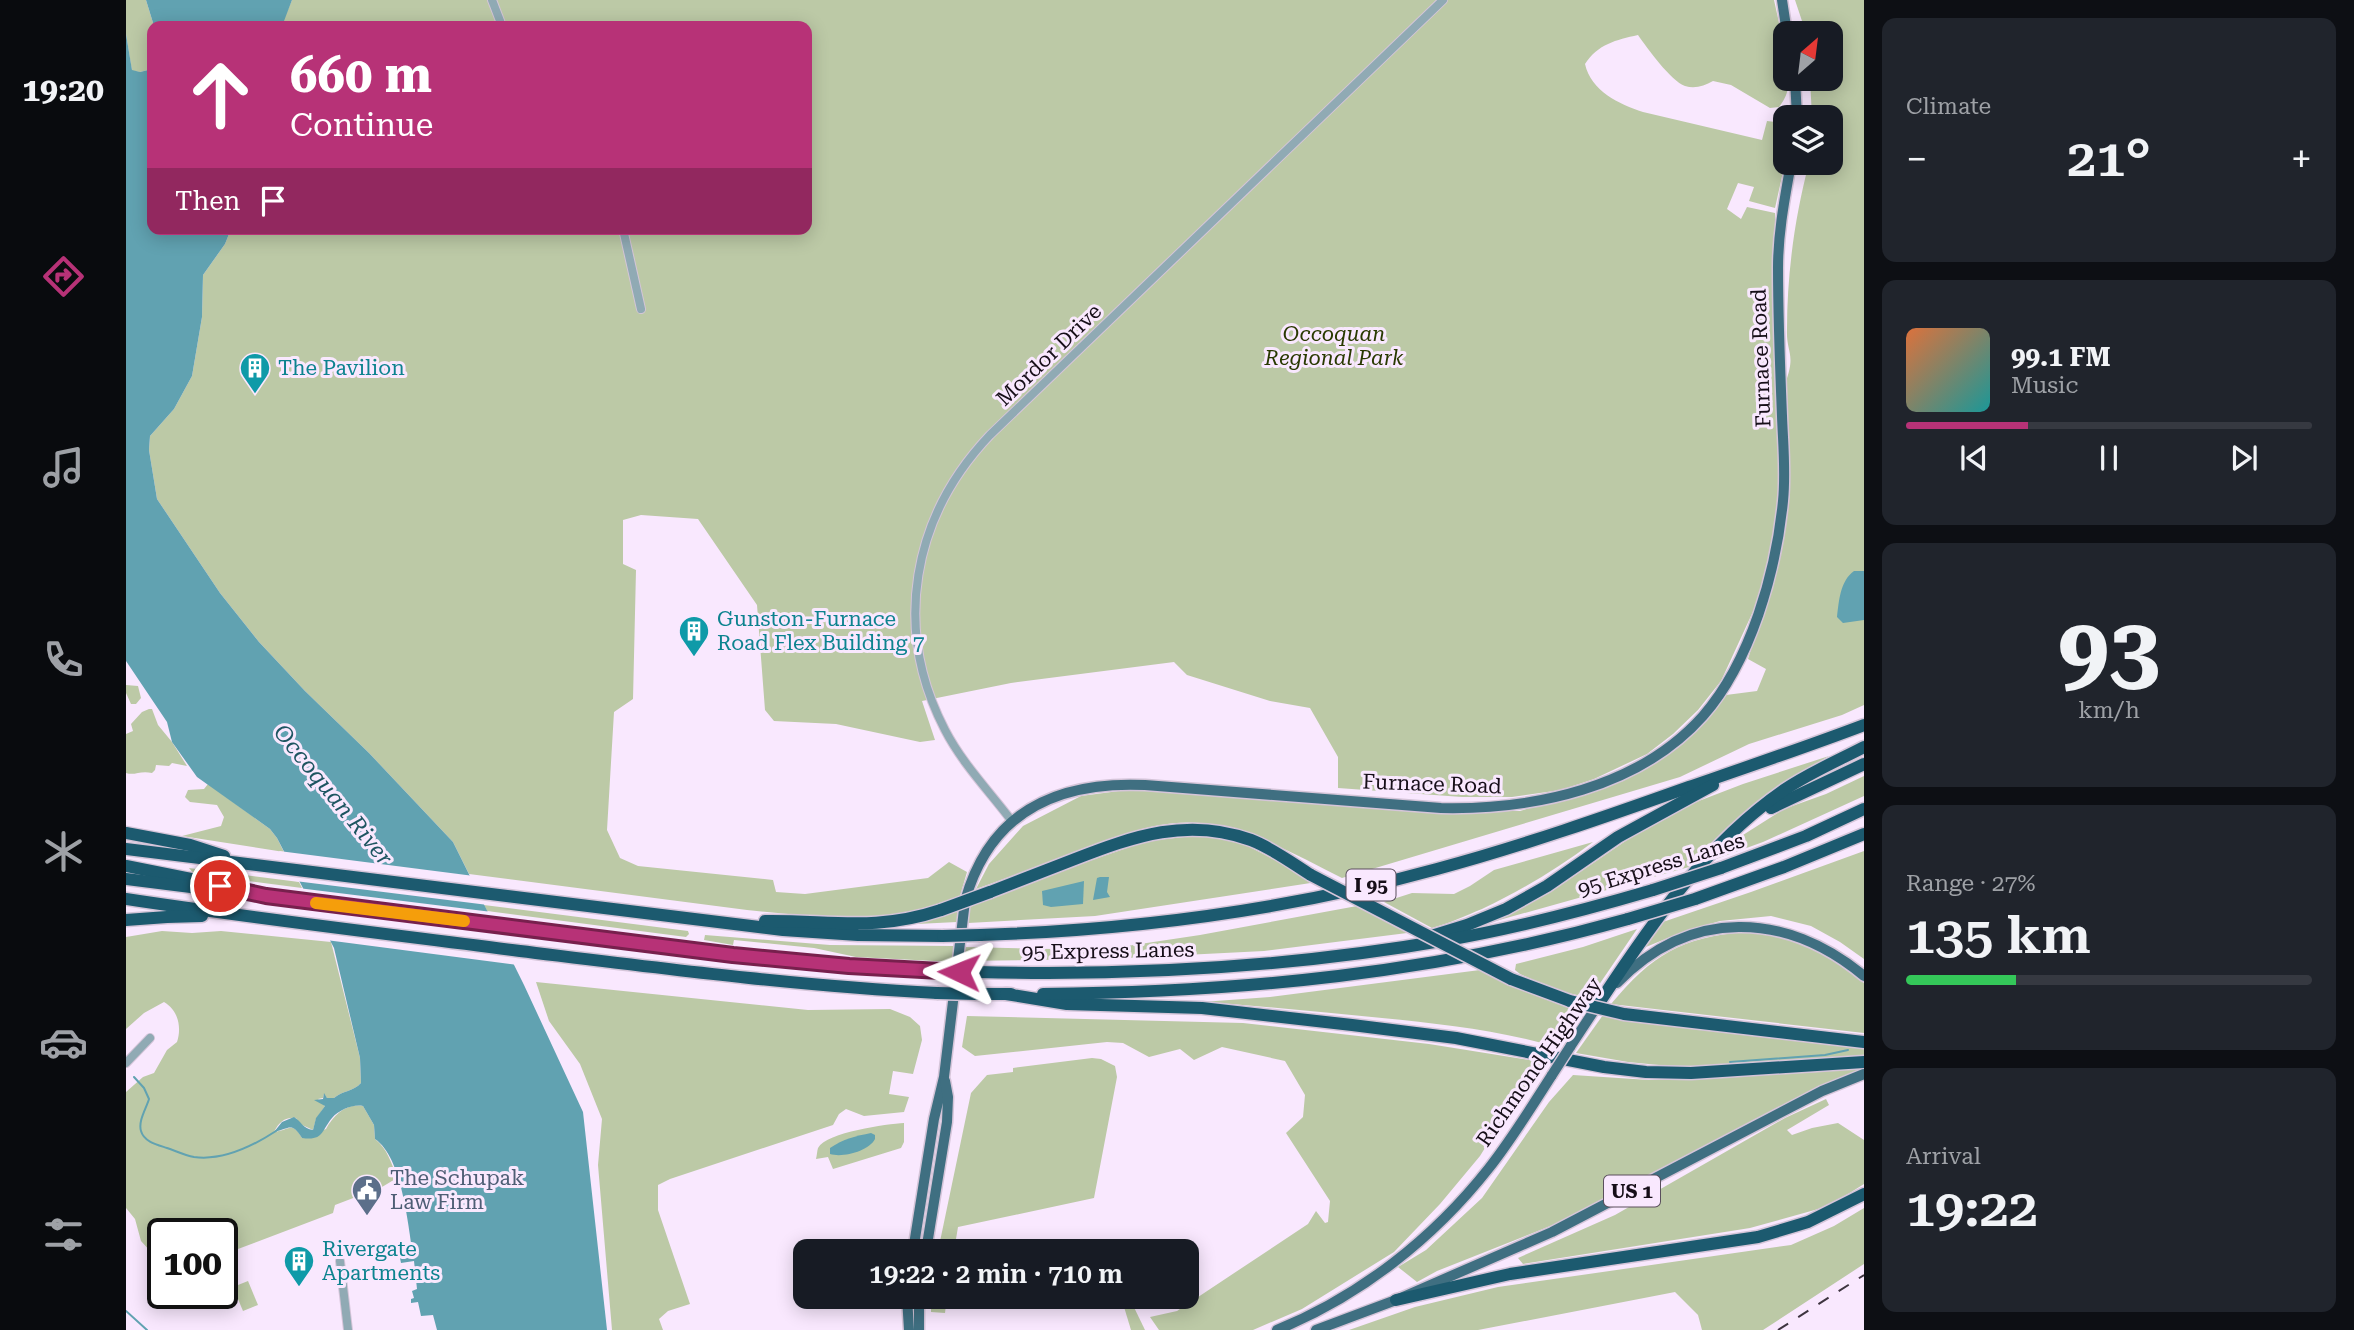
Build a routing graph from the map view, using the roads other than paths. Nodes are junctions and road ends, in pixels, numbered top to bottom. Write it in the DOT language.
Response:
graph roads {
  1 [pos="492,0"];
  2 [pos="1443,0"];
  3 [pos="1782,0"];
  4 [pos="500,21"];
  5 [pos="1785,21"];
  6 [pos="1789,175"];
  7 [pos="624,235"];
  8 [pos="641,309"];
  9 [pos="1864,725"];
  10 [pos="1864,747"];
  11 [pos="1864,764"];
  12 [pos="1748,767"];
  13 [pos="1864,809"];
  14 [pos="1011,820"];
  15 [pos="126,833"];
  16 [pos="1864,834"];
  17 [pos="126,849"];
  18 [pos="1715,849"];
  19 [pos="244,863"];
  20 [pos="126,866"];
  21 [pos="126,879"];
  22 [pos="266,896"];
  23 [pos="126,899"];
  24 [pos="243,916"];
  25 [pos="126,920"];
  26 [pos="714,922"];
  27 [pos="1377,952"];
  28 [pos="1864,976"];
  29 [pos="1006,995"];
  30 [pos="1601,1000"];
  31 [pos="150,1038"];
  32 [pos="1864,1042"];
  33 [pos="1864,1062"];
  34 [pos="126,1063"];
  35 [pos="1864,1074"];
  36 [pos="944,1077"];
  37 [pos="1864,1194"];
  38 [pos="916,1239"];
  39 [pos="928,1239"];
  40 [pos="340,1261"];
  41 [pos="1396,1300"];
  42 [pos="908,1309"];
  43 [pos="919,1309"];
  44 [pos="348,1330"];
  45 [pos="909,1330"];
  46 [pos="919,1330"];
  47 [pos="1277,1330"];
  48 [pos="1316,1330"];
  1 -- 4 [label="street"];
  2 -- 14 [label="street, Mordor Drive"];
  3 -- 5 [label="main road"];
  6 -- 14 [label="main road, Furnace Road"];
  7 -- 8 [label="street"];
  9 -- 12 [label="highway, I 95"];
  10 -- 18 [label="highway"];
  11 -- 18 [label="highway"];
  12 -- 26 [label="highway, I 95, bridge"];
  12 -- 27 [label="highway"];
  13 -- 27 [label="highway, 95 Express Lanes, bridge"];
  14 -- 36 [label="main road, Furnace Road"];
  15 -- 19 [label="highway"];
  16 -- 29 [label="highway, bridge"];
  17 -- 19 [label="highway, I 95"];
  18 -- 30 [label="highway"];
  19 -- 26 [label="highway, I 95"];
  20 -- 22 [label="highway"];
  21 -- 22 [label="highway, 95 Express Lanes"];
  22 -- 27 [label="highway, 95 Express Lanes, bridge"];
  23 -- 24 [label="highway"];
  24 -- 25 [label="highway"];
  24 -- 29 [label="highway, bridge"];
  26 -- 32 [label="highway, bridge"];
  28 -- 30 [label="main road, Richmond Highway"];
  29 -- 33 [label="highway"];
  30 -- 47 [label="main road, Richmond Highway, bridge"];
  31 -- 34 [label="street"];
  35 -- 41 [label="main road, US 1"];
  36 -- 38 [label="main road, Furnace Road"];
  36 -- 39 [label="main road, Furnace Road"];
  37 -- 41 [label="highway"];
  40 -- 44 [label="street"];
  41 -- 48 [label="main road, US 1"];
  42 -- 45 [label="main road"];
  43 -- 46 [label="main road"];
}
